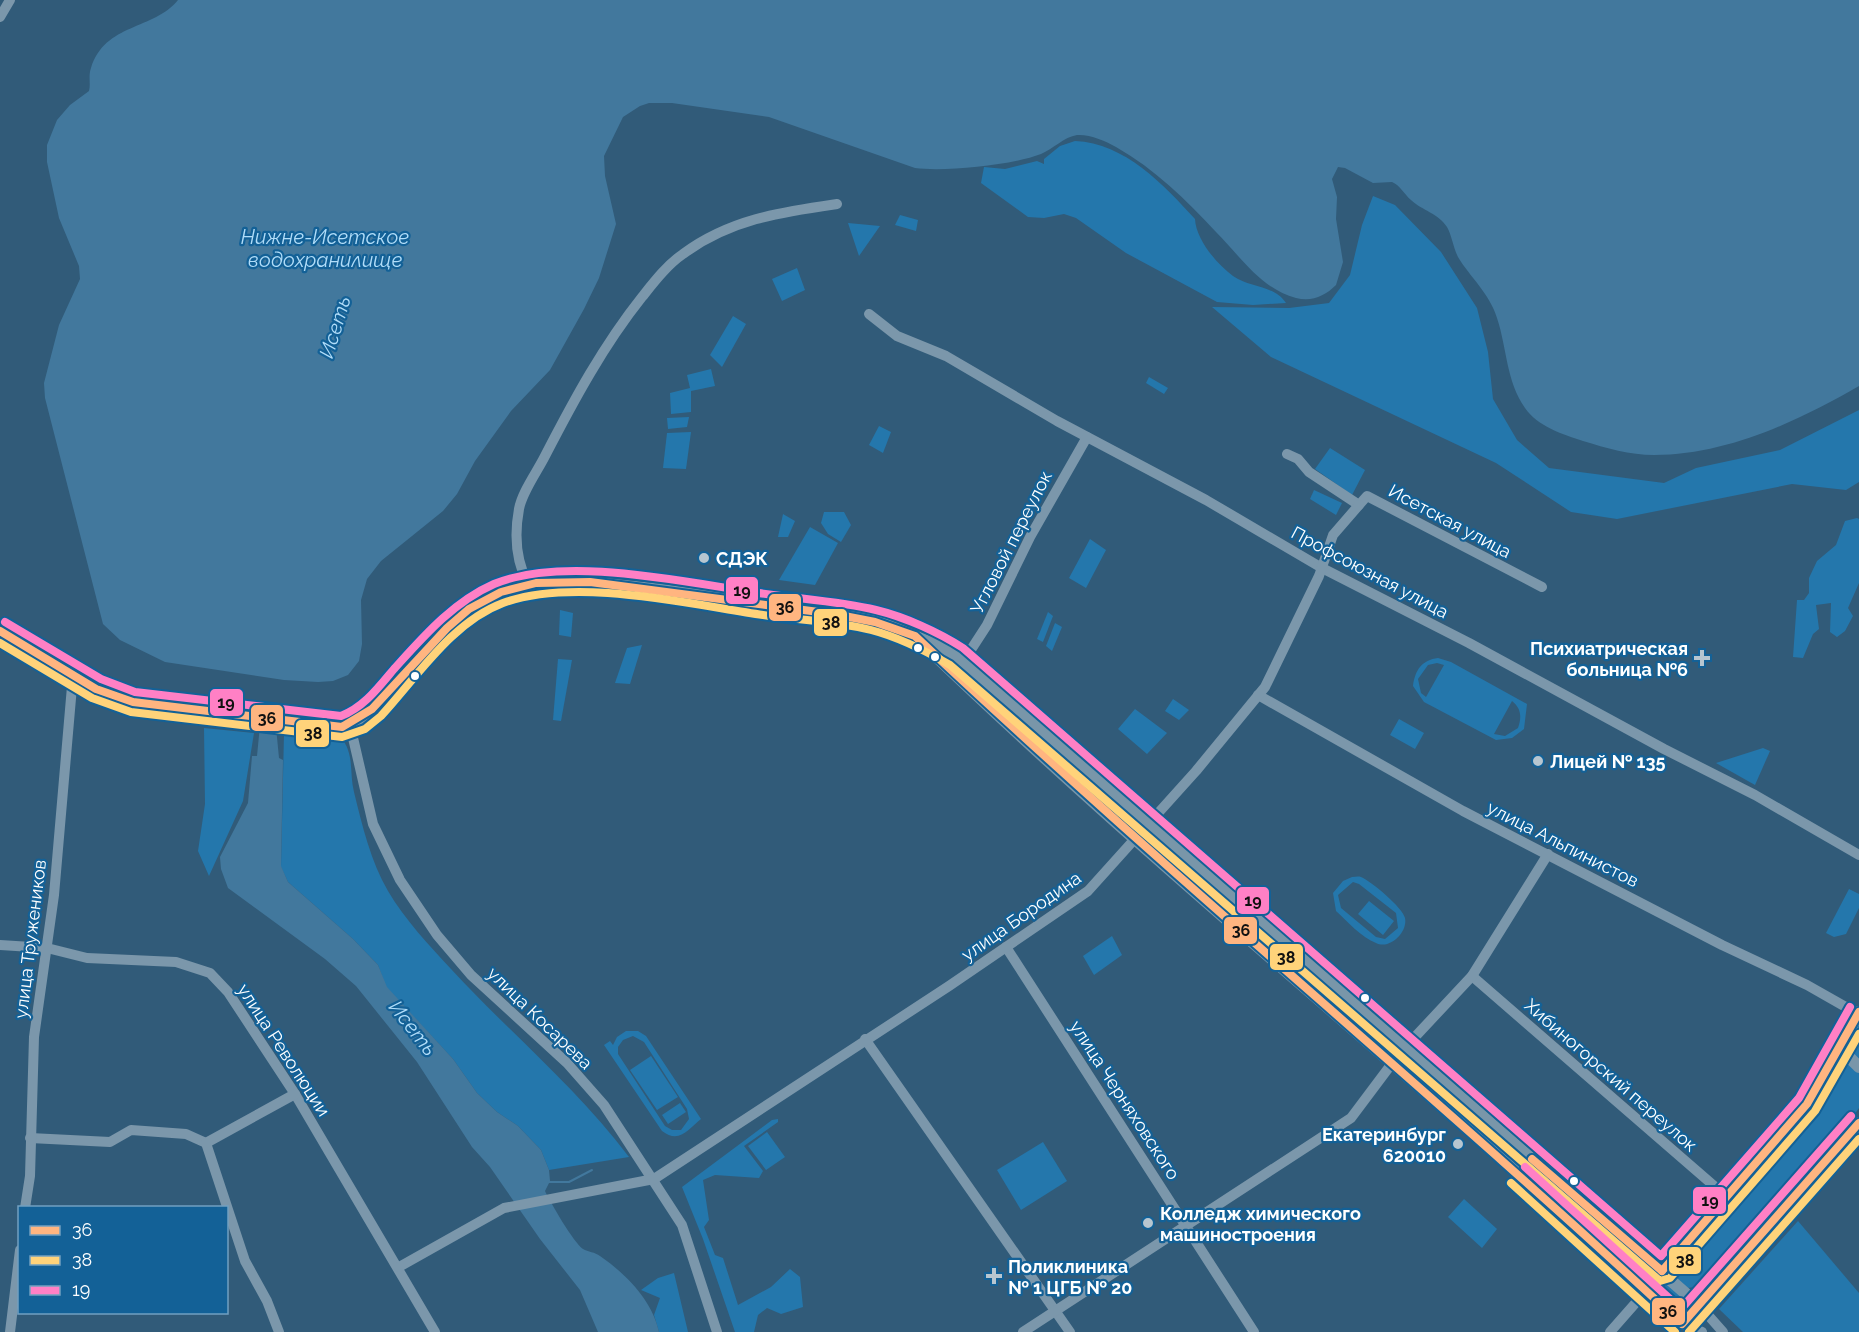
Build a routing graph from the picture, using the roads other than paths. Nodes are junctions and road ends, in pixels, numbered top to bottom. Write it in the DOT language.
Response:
graph roads {
  1 [pos="9,0"];
  2 [pos="0,17"];
  3 [pos="837,204"];
  4 [pos="869,314"];
  5 [pos="1087,437"];
  6 [pos="1287,454"];
  7 [pos="1359,504"];
  8 [pos="1322,568"];
  9 [pos="528,584"];
  10 [pos="1542,587"];
  11 [pos="0,631"];
  12 [pos="915,636"];
  13 [pos="963,662"];
  14 [pos="73,675"];
  15 [pos="1258,695"];
  16 [pos="350,725"];
  17 [pos="1148,822"];
  18 [pos="1135,838"];
  19 [pos="1548,854"];
  20 [pos="1859,855"];
  21 [pos="0,945"];
  22 [pos="1006,947"];
  23 [pos="47,948"];
  24 [pos="1472,976"];
  25 [pos="1858,1013"];
  26 [pos="866,1039"];
  27 [pos="1844,1043"];
  28 [pos="1405,1047"];
  29 [pos="1393,1062"];
  30 [pos="1859,1067"];
  31 [pos="295,1094"];
  32 [pos="1859,1123"];
  33 [pos="30,1138"];
  34 [pos="206,1143"];
  35 [pos="654,1179"];
  36 [pos="1728,1198"];
  37 [pos="26,1206"];
  38 [pos="227,1206"];
  39 [pos="228,1210"];
  40 [pos="1186,1226"];
  41 [pos="18,1266"];
  42 [pos="399,1267"];
  43 [pos="1662,1271"];
  44 [pos="1647,1290"];
  45 [pos="1700,1306"];
  46 [pos="1055,1310"];
  47 [pos="1683,1324"];
  48 [pos="714,1330"];
  49 [pos="10,1332"];
  50 [pos="279,1332"];
  51 [pos="435,1332"];
  52 [pos="1023,1332"];
  53 [pos="1070,1332"];
  54 [pos="1254,1332"];
  55 [pos="1610,1332"];
  56 [pos="1702,1332"];
  57 [pos="1723,1332"];
  1 -- 2 [label="street"];
  3 -- 9 [label="street"];
  4 -- 5 [label="street, Профсоюзная улица"];
  5 -- 8 [label="street, Профсоюзная улица"];
  5 -- 13 [label="street, Угловой переулок"];
  6 -- 7 [label="street, Исетская улица"];
  7 -- 8 [label="street, улица Бородина"];
  7 -- 10 [label="street, Исетская улица"];
  8 -- 15 [label="street, улица Бородина"];
  8 -- 20 [label="street, Профсоюзная улица"];
  9 -- 12 [label="main road"];
  9 -- 16 [label="main road"];
  11 -- 14 [label="main road"];
  12 -- 13 [label="main road"];
  12 -- 18 [label="main road"];
  13 -- 17 [label="main road"];
  14 -- 16 [label="main road"];
  14 -- 23 [label="street, улица Тружеников"];
  15 -- 17 [label="street, улица Бородина"];
  15 -- 19 [label="street, улица Альпинистов"];
  16 -- 35 [label="street, улица Косарева"];
  17 -- 18 [label="street, улица Бородина"];
  17 -- 28 [label="main road"];
  18 -- 22 [label="street, улица Бородина"];
  18 -- 29 [label="main road"];
  19 -- 24 [label="street"];
  19 -- 25 [label="street, улица Альпинистов"];
  21 -- 23 [label="street, улица Революции"];
  22 -- 26 [label="street, улица Бородина"];
  22 -- 40 [label="street, улица Черняховского"];
  23 -- 31 [label="street, улица Революции"];
  23 -- 33 [label="street, улица Тружеников"];
  24 -- 28 [label="street"];
  24 -- 36 [label="street, Хибиногорский переулок"];
  25 -- 27 [label="main road"];
  26 -- 35 [label="street, улица Бородина"];
  26 -- 46 [label="street"];
  27 -- 30 [label="main road"];
  27 -- 36 [label="main road"];
  28 -- 29 [label="street"];
  28 -- 43 [label="main road"];
  29 -- 40 [label="street"];
  29 -- 44 [label="main road"];
  31 -- 34 [label="street"];
  31 -- 42 [label="street, улица Революции"];
  32 -- 45 [label="main road"];
  33 -- 34 [label="street"];
  33 -- 37 [label="street, улица Тружеников"];
  34 -- 38 [label="street"];
  35 -- 42 [label="street, улица Бородина"];
  35 -- 48 [label="street, улица Косарева"];
  36 -- 43 [label="main road"];
  39 -- 50 [label="street"];
  40 -- 46 [label="street"];
  40 -- 54 [label="street, улица Черняховского"];
  41 -- 49 [label="street"];
  42 -- 51 [label="street, улица Революции"];
  43 -- 44 [label="main road"];
  43 -- 45 [label="main road"];
  44 -- 47 [label="main road"];
  44 -- 55 [label="street"];
  45 -- 47 [label="main road"];
  45 -- 57 [label="street"];
  46 -- 52 [label="street"];
  46 -- 53 [label="street"];
  47 -- 56 [label="street"];
}
